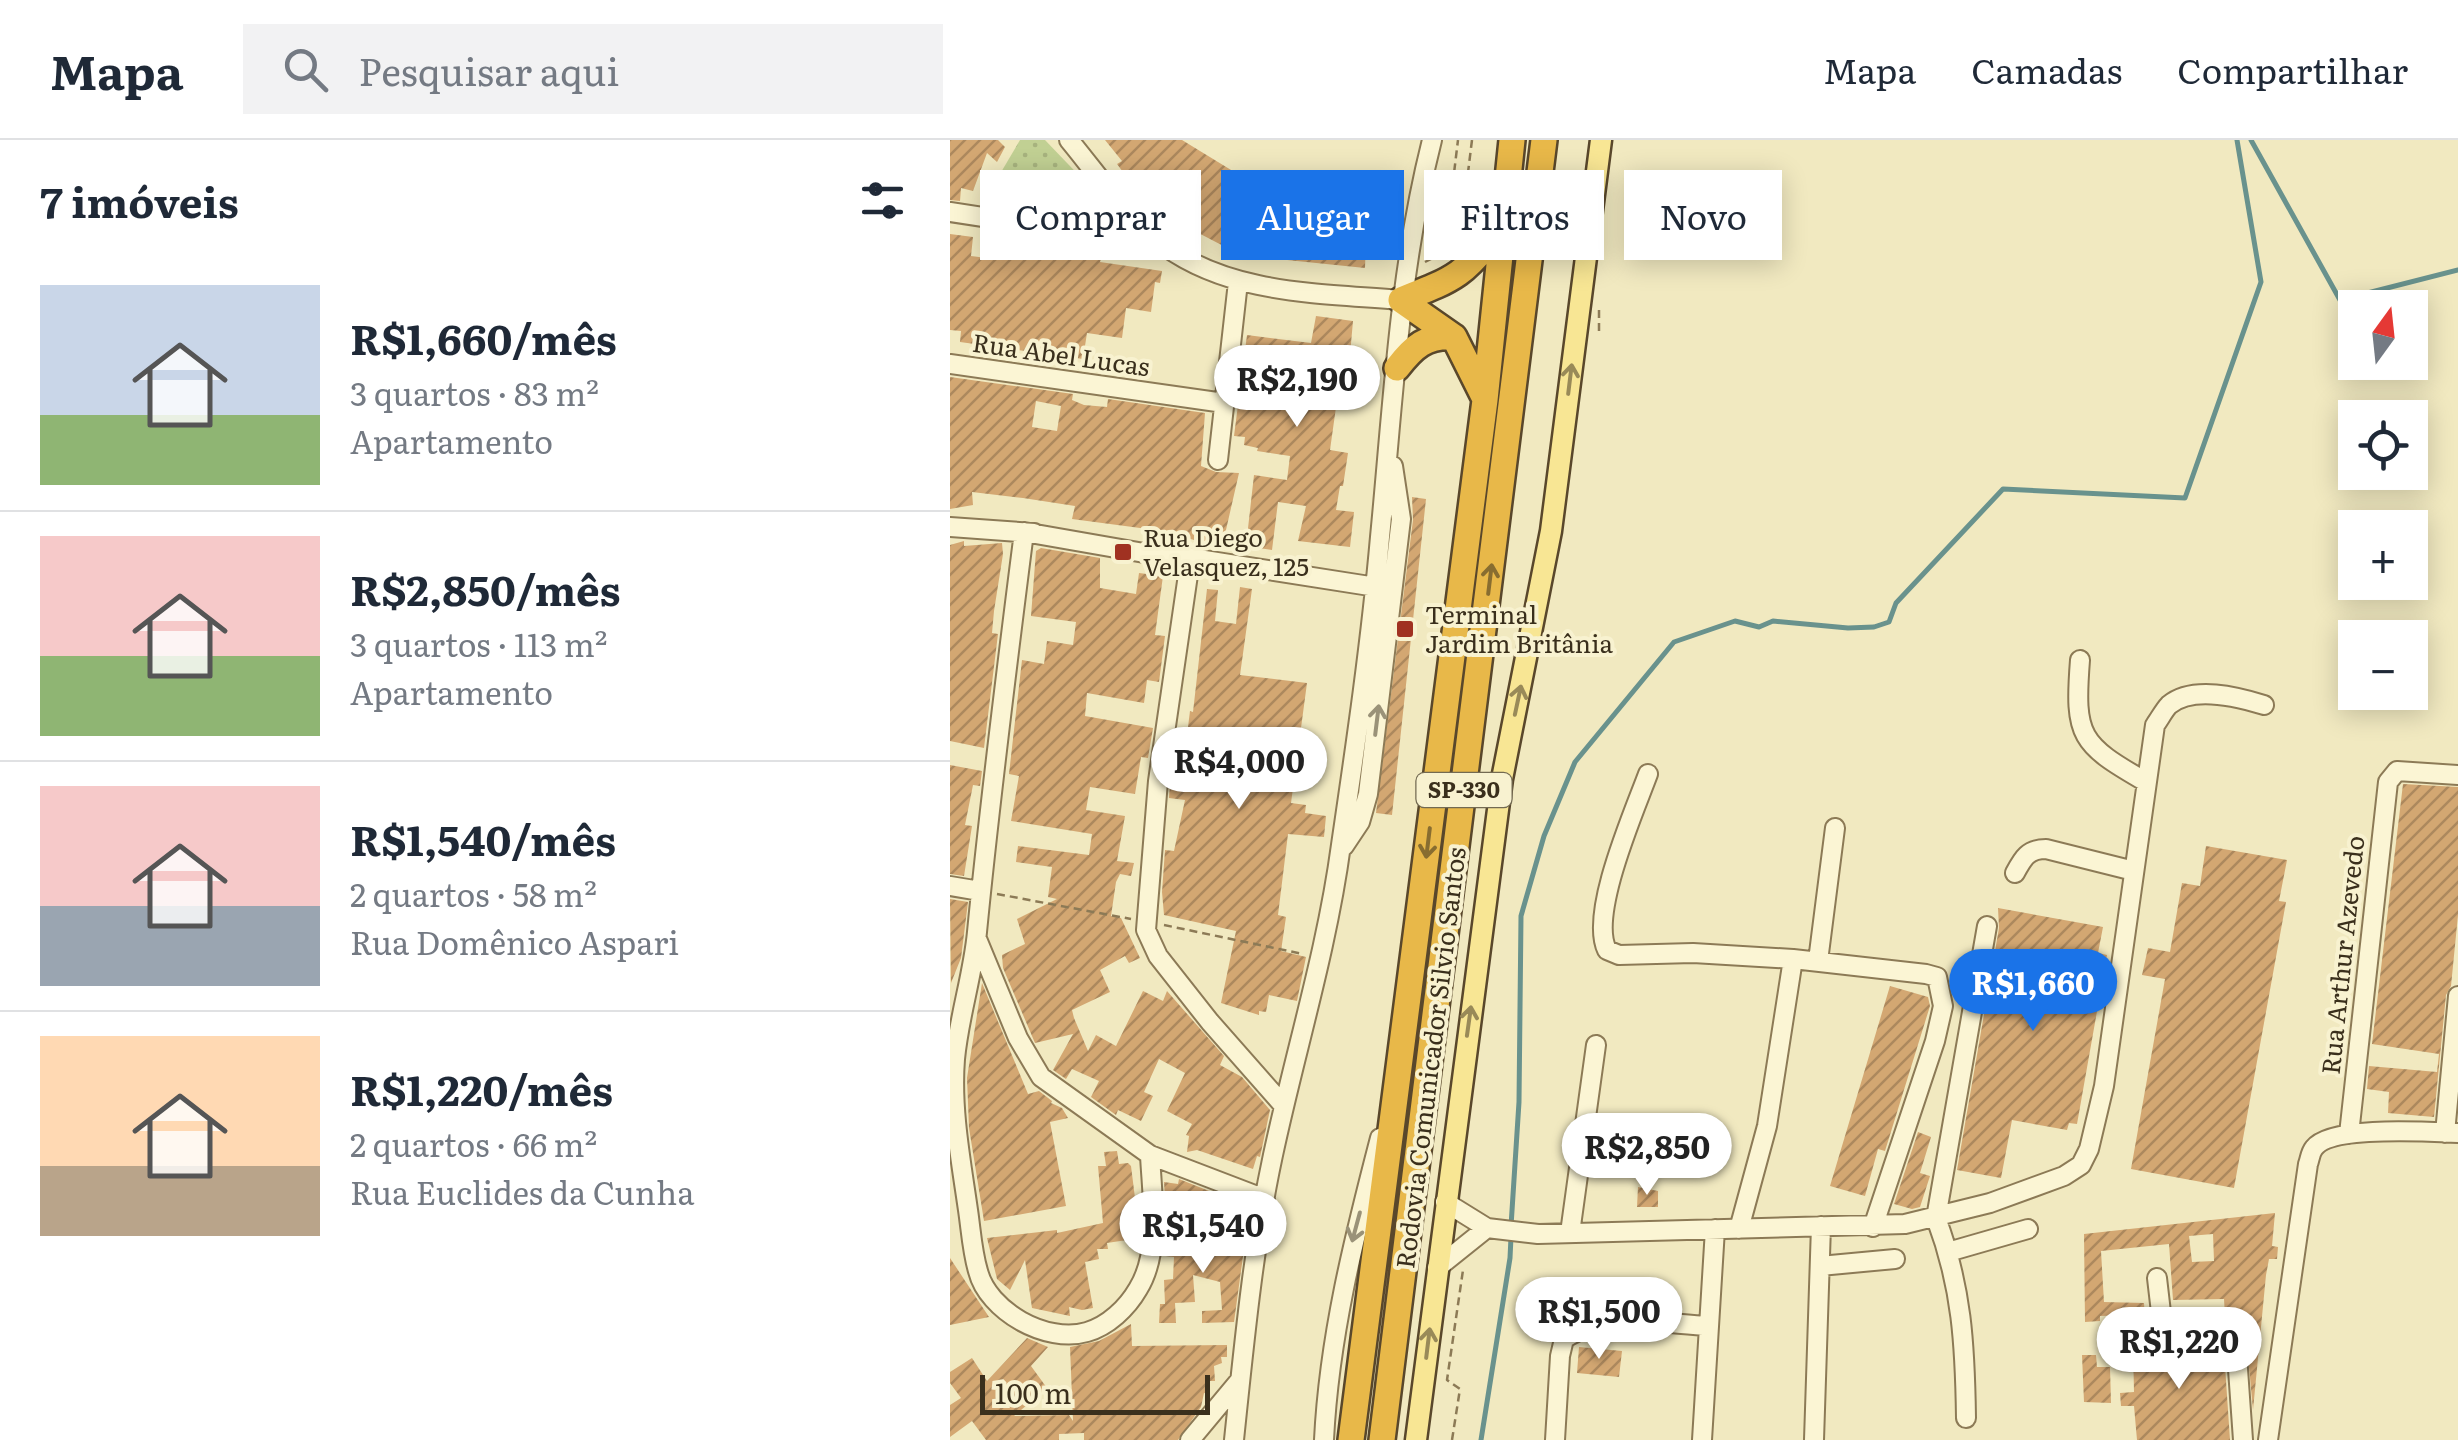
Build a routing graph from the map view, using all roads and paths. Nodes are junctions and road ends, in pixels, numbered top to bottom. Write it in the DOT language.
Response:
graph roads {
  1 [pos="1069,140"];
  2 [pos="1432,140"];
  3 [pos="1458,140"];
  4 [pos="1472,140"];
  5 [pos="1512,140"];
  6 [pos="1544,140"];
  7 [pos="1601,140"];
  8 [pos="1094,170"];
  9 [pos="1454,170"];
  10 [pos="1468,170"];
  11 [pos="1508,170"];
  12 [pos="950,212"];
  13 [pos="980,217"];
  14 [pos="1187,260"];
  15 [pos="1427,260"];
  16 [pos="1474,260"];
  17 [pos="1499,260"];
  18 [pos="1417,265"];
  19 [pos="1238,282"];
  20 [pos="1401,300"];
  21 [pos="1599,306"];
  22 [pos="1599,331"];
  23 [pos="1454,336"];
  24 [pos="950,364"];
  25 [pos="1398,368"];
  26 [pos="1485,400"];
  27 [pos="1224,403"];
  28 [pos="1388,449"];
  29 [pos="1218,460"];
  30 [pos="950,527"];
  31 [pos="1024,532"];
  32 [pos="1376,588"];
  33 [pos="2080,660"];
  34 [pos="2264,705"];
  35 [pos="1648,774"];
  36 [pos="2458,775"];
  37 [pos="2146,782"];
  38 [pos="1835,828"];
  39 [pos="1340,850"];
  40 [pos="2134,871"];
  41 [pos="2015,873"];
  42 [pos="950,886"];
  43 [pos="980,890"];
  44 [pos="1145,922"];
  45 [pos="1987,926"];
  46 [pos="976,937"];
  47 [pos="1320,958"];
  48 [pos="1793,959"];
  49 [pos="1818,962"];
  50 [pos="2458,996"];
  51 [pos="1596,1045"];
  52 [pos="953,1053"];
  53 [pos="1399,1065"];
  54 [pos="1284,1106"];
  55 [pos="2451,1133"];
  56 [pos="2349,1134"];
  57 [pos="1150,1155"];
  58 [pos="1265,1200"];
  59 [pos="1444,1202"];
  60 [pos="1936,1218"];
  61 [pos="1821,1226"];
  62 [pos="1873,1227"];
  63 [pos="1490,1228"];
  64 [pos="1715,1229"];
  65 [pos="1739,1229"];
  66 [pos="2028,1229"];
  67 [pos="1570,1233"];
  68 [pos="1948,1252"];
  69 [pos="1895,1260"];
  70 [pos="1464,1264"];
  71 [pos="1820,1266"];
  72 [pos="1438,1268"];
  73 [pos="2157,1278"];
  74 [pos="1709,1326"];
  75 [pos="1240,1379"];
  76 [pos="1966,1418"];
  77 [pos="1190,1440"];
  78 [pos="1234,1440"];
  79 [pos="1324,1440"];
  80 [pos="1351,1440"];
  81 [pos="1382,1440"];
  82 [pos="1416,1440"];
  83 [pos="1452,1440"];
  84 [pos="1555,1440"];
  85 [pos="1702,1440"];
  86 [pos="1814,1440"];
  87 [pos="2243,1440"];
  88 [pos="2268,1440"];
  1 -- 8 [label="street"];
  2 -- 20 [label="street"];
  3 -- 9 [label="path"];
  4 -- 10 [label="path, bridge"];
  5 -- 11 [label="highway, Rodovia Comunicador Silvio Santos / SP-330"];
  81 -- 6 [label="highway, Rodovia Comunicador Silvio Santos / SP-330, one-way"];
  59 -- 7 [label="main road, one-way"];
  12 -- 13 [label="street"];
  14 -- 19 [label="street"];
  15 -- 18 [label="path"];
  16 -- 20 [label="highway"];
  17 -- 26 [label="highway, Rodovia Comunicador Silvio Santos / SP-330"];
  19 -- 20 [label="street"];
  19 -- 27 [label="street"];
  20 -- 23 [label="highway"];
  20 -- 25 [label="street"];
  21 -- 22 [label="path"];
  23 -- 25 [label="highway"];
  23 -- 26 [label="highway"];
  24 -- 27 [label="street, Rua Abel Lucas"];
  25 -- 28 [label="street"];
  26 -- 53 [label="highway, Rodovia Comunicador Silvio Santos / SP-330, one-way"];
  27 -- 29 [label="street"];
  28 -- 32 [label="street"];
  39 -- 28 [label="street, one-way"];
  30 -- 31 [label="street"];
  31 -- 32 [label="street"];
  31 -- 43 [label="street"];
  31 -- 44 [label="street"];
  32 -- 39 [label="street"];
  33 -- 37 [label="street"];
  34 -- 37 [label="street"];
  35 -- 48 [label="street"];
  36 -- 56 [label="street, Rua Arthur Azevedo"];
  37 -- 40 [label="street"];
  38 -- 49 [label="street"];
  39 -- 47 [label="street"];
  40 -- 41 [label="street"];
  40 -- 60 [label="street"];
  42 -- 43 [label="street"];
  43 -- 44 [label="path"];
  43 -- 46 [label="street"];
  44 -- 47 [label="path"];
  44 -- 54 [label="street"];
  45 -- 60 [label="street"];
  46 -- 52 [label="street"];
  46 -- 57 [label="street"];
  47 -- 54 [label="street"];
  48 -- 49 [label="street"];
  48 -- 65 [label="street"];
  49 -- 62 [label="street"];
  50 -- 55 [label="street"];
  51 -- 67 [label="street"];
  52 -- 57 [label="street"];
  53 -- 79 [label="street, one-way"];
  53 -- 80 [label="highway, Rodovia Comunicador Silvio Santos / SP-330"];
  54 -- 58 [label="street"];
  55 -- 56 [label="street"];
  56 -- 88 [label="street"];
  57 -- 58 [label="street"];
  58 -- 75 [label="street"];
  59 -- 63 [label="street"];
  59 -- 72 [label="main road"];
  60 -- 62 [label="street"];
  60 -- 68 [label="street"];
  61 -- 62 [label="street"];
  61 -- 65 [label="street"];
  61 -- 71 [label="street"];
  63 -- 67 [label="street"];
  63 -- 72 [label="street"];
  64 -- 65 [label="street"];
  64 -- 67 [label="street"];
  64 -- 74 [label="street"];
  66 -- 68 [label="street"];
  68 -- 76 [label="street"];
  69 -- 71 [label="street"];
  70 -- 83 [label="path"];
  71 -- 86 [label="street"];
  82 -- 72 [label="main road, one-way"];
  73 -- 87 [label="street"];
  74 -- 84 [label="street"];
  74 -- 85 [label="street"];
  75 -- 77 [label="street"];
  75 -- 78 [label="street"];
}
